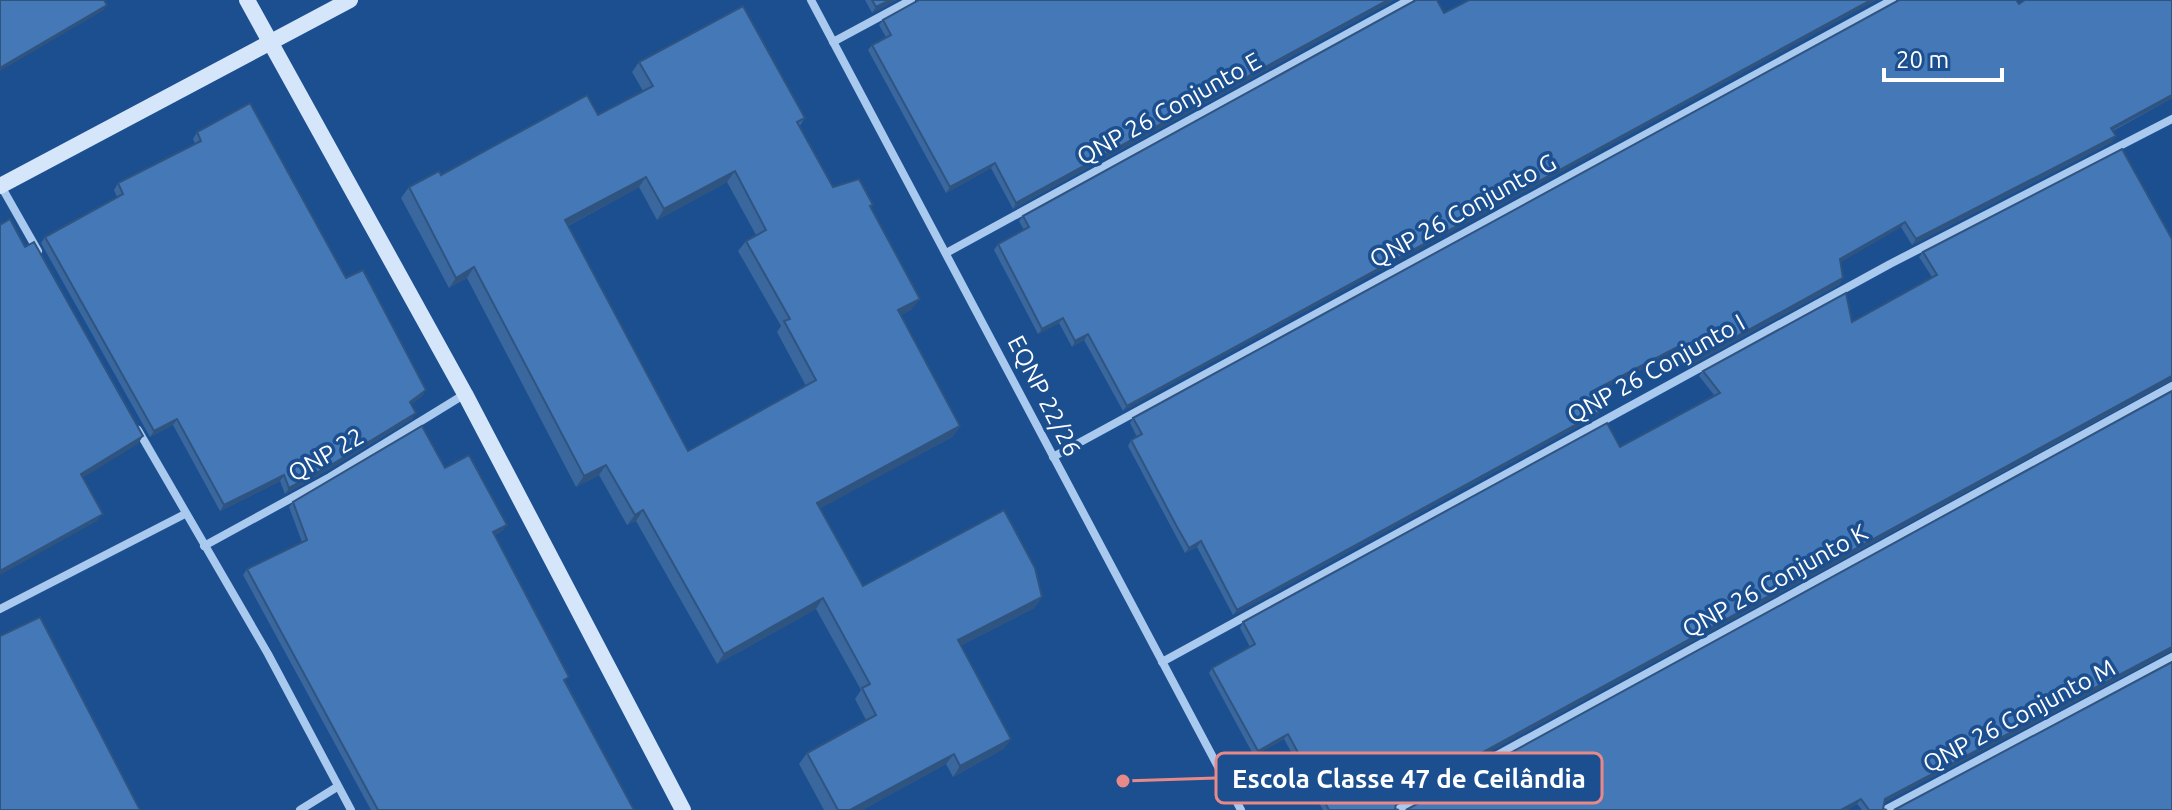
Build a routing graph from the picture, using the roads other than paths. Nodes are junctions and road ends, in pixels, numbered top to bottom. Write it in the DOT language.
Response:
graph roads {
  1 [pos="247,0"];
  2 [pos="350,0"];
  3 [pos="811,0"];
  4 [pos="911,0"];
  5 [pos="1409,0"];
  6 [pos="1892,0"];
  7 [pos="833,42"];
  8 [pos="270,43"];
  9 [pos="2172,119"];
  10 [pos="0,186"];
  11 [pos="948,252"];
  12 [pos="47,267"];
  13 [pos="2172,386"];
  14 [pos="465,394"];
  15 [pos="131,418"];
  16 [pos="1053,457"];
  17 [pos="185,514"];
  18 [pos="204,546"];
  19 [pos="0,609"];
  20 [pos="2172,657"];
  21 [pos="1162,662"];
  22 [pos="337,787"];
  23 [pos="678,808"];
  24 [pos="300,810"];
  25 [pos="351,810"];
  26 [pos="1241,810"];
  27 [pos="1397,810"];
  28 [pos="1885,810"];
  1 -- 8 [label="street"];
  2 -- 8 [label="street"];
  3 -- 7 [label="street, EQNP 22/26"];
  4 -- 7 [label="street"];
  5 -- 11 [label="street, QNP 26 Conjunto E"];
  6 -- 16 [label="street, QNP 26 Conjunto G"];
  7 -- 11 [label="street, EQNP 22/26"];
  8 -- 10 [label="street"];
  8 -- 14 [label="street"];
  9 -- 21 [label="street, QNP 26 Conjunto I"];
  10 -- 12 [label="street"];
  11 -- 16 [label="street, EQNP 22/26"];
  13 -- 27 [label="street, QNP 26 Conjunto K"];
  14 -- 18 [label="street, QNP 22"];
  14 -- 23 [label="street"];
  15 -- 17 [label="street"];
  16 -- 21 [label="street, EQNP 22/26"];
  17 -- 18 [label="street"];
  17 -- 19 [label="street"];
  18 -- 22 [label="street"];
  20 -- 28 [label="street, QNP 26 Conjunto M"];
  21 -- 26 [label="street, EQNP 22/26"];
  22 -- 24 [label="street"];
  22 -- 25 [label="street"];
}
